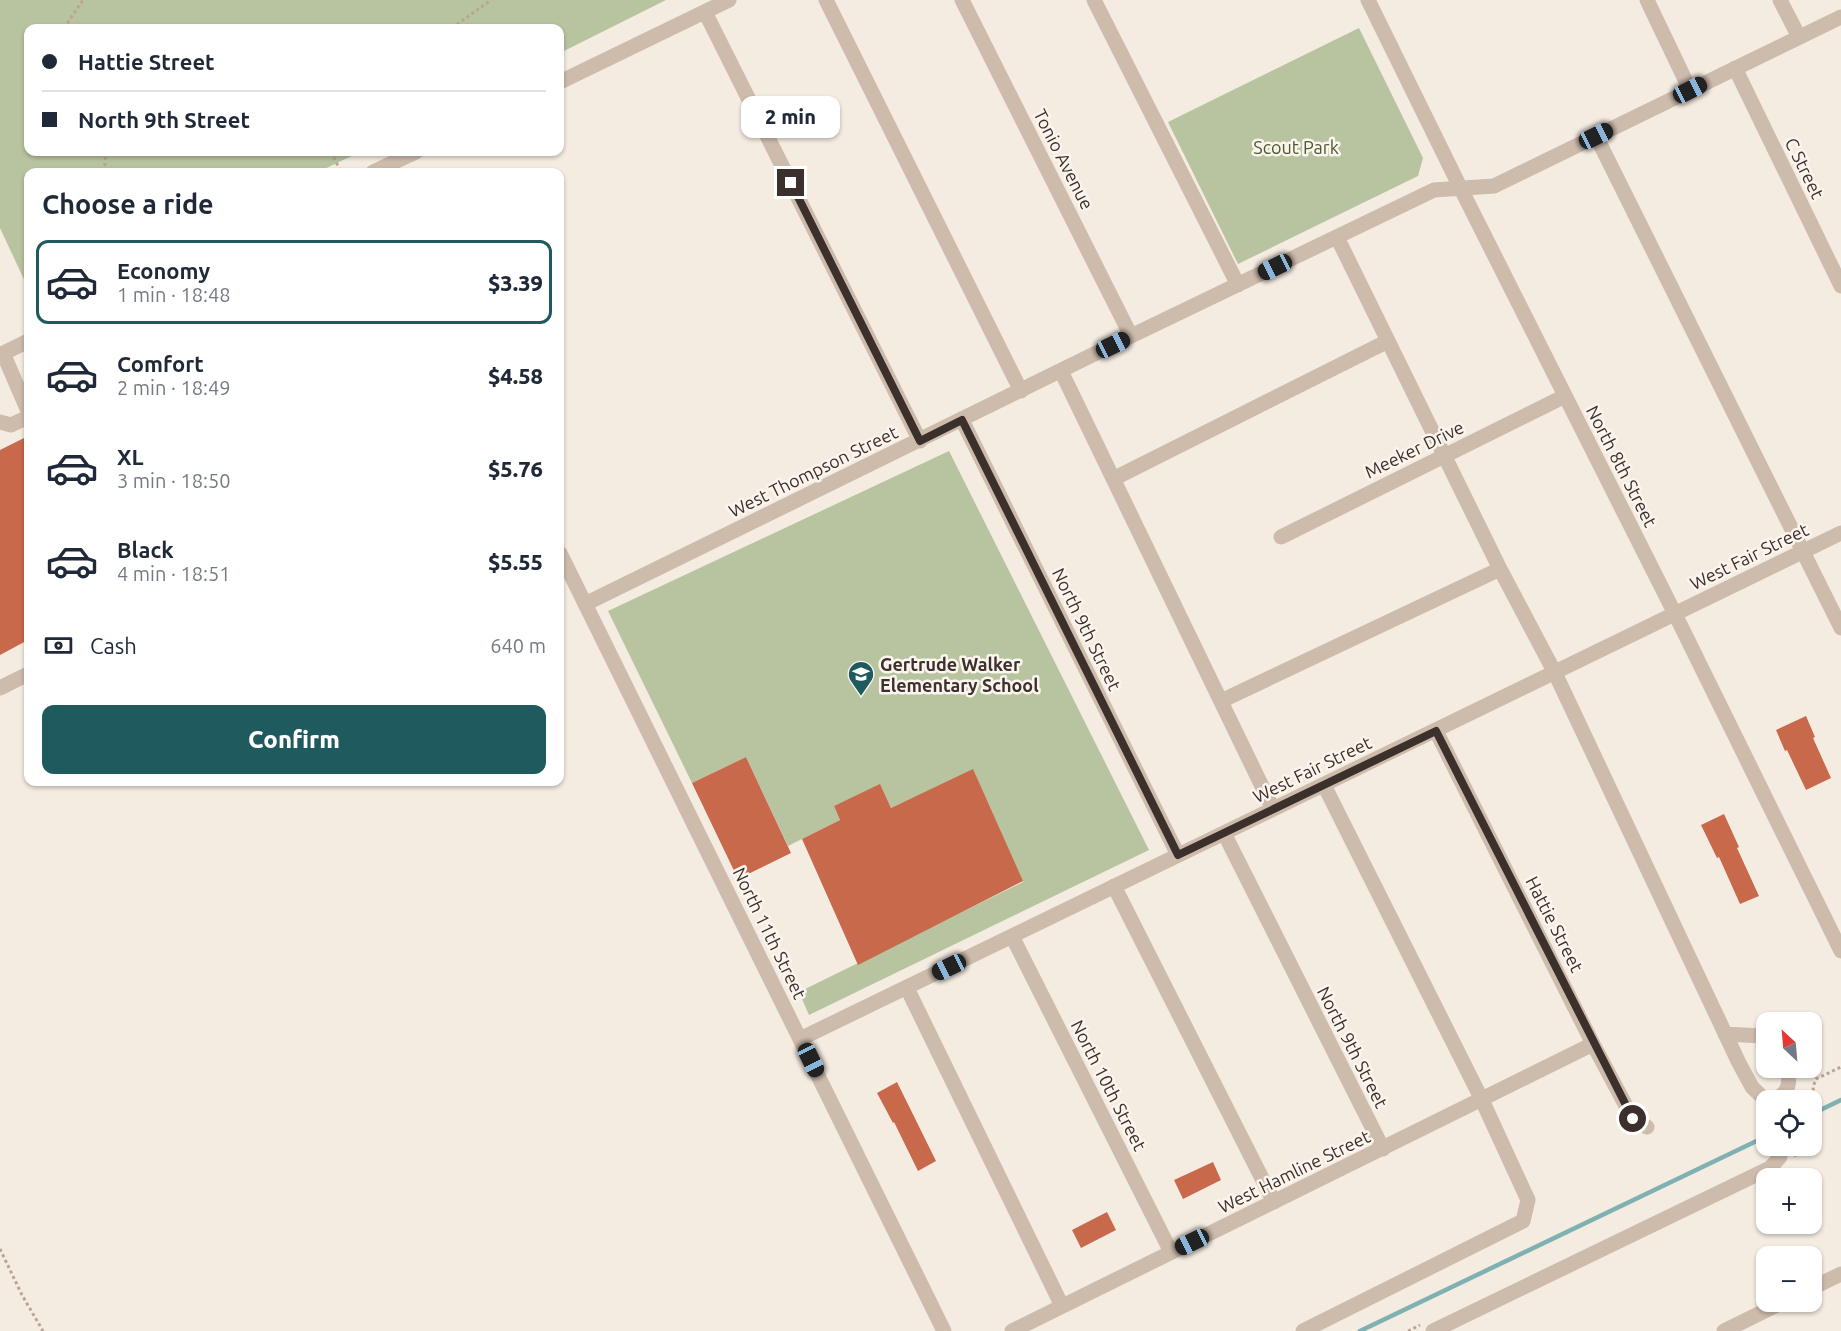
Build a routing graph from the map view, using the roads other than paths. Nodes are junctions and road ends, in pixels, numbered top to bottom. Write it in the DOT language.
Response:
graph roads {
  1 [pos="729,0"];
  2 [pos="826,0"];
  3 [pos="963,0"];
  4 [pos="1094,0"];
  5 [pos="1368,0"];
  6 [pos="1647,0"];
  7 [pos="1780,0"];
  8 [pos="705,12"];
  9 [pos="1841,17"];
  10 [pos="1799,37"];
  11 [pos="1735,68"];
  12 [pos="564,80"];
  13 [pos="1690,90"];
  14 [pos="1596,136"];
  15 [pos="407,156"];
  16 [pos="382,168"];
  17 [pos="1461,189"];
  18 [pos="1336,237"];
  19 [pos="1238,285"];
  20 [pos="1841,286"];
  21 [pos="1131,336"];
  22 [pos="1388,341"];
  23 [pos="24,343"];
  24 [pos="2,354"];
  25 [pos="1061,371"];
  26 [pos="1020,391"];
  27 [pos="1565,396"];
  28 [pos="24,402"];
  29 [pos="24,419"];
  30 [pos="962,420"];
  31 [pos="0,422"];
  32 [pos="920,441"];
  33 [pos="1446,455"];
  34 [pos="1113,479"];
  35 [pos="1841,533"];
  36 [pos="1281,537"];
  37 [pos="1803,552"];
  38 [pos="564,561"];
  39 [pos="1500,569"];
  40 [pos="585,604"];
  41 [pos="1675,614"];
  42 [pos="1841,628"];
  43 [pos="1555,673"];
  44 [pos="24,676"];
  45 [pos="0,688"];
  46 [pos="1221,701"];
  47 [pos="1436,731"];
  48 [pos="1324,785"];
  49 [pos="1273,809"];
  50 [pos="1224,833"];
  51 [pos="1178,855"];
  52 [pos="1114,886"];
  53 [pos="1012,936"];
  54 [pos="1841,951"];
  55 [pos="907,988"];
  56 [pos="1725,1034"];
  57 [pos="1756,1036"];
  58 [pos="800,1039"];
  59 [pos="1593,1044"];
  60 [pos="1790,1078"];
  61 [pos="1482,1100"];
  62 [pos="1647,1127"];
  63 [pos="1383,1149"];
  64 [pos="1780,1157"];
  65 [pos="1274,1203"];
  66 [pos="1171,1252"];
  67 [pos="1841,1274"];
  68 [pos="1822,1283"];
  69 [pos="1062,1306"];
  70 [pos="1764,1312"];
  71 [pos="1730,1330"];
  72 [pos="944,1331"];
  73 [pos="1012,1331"];
  74 [pos="1303,1331"];
  75 [pos="1433,1331"];
  1 -- 8 [label="street"];
  2 -- 26 [label="street"];
  3 -- 21 [label="street, Tonio Avenue"];
  4 -- 19 [label="street"];
  5 -- 17 [label="street, North 8th Street"];
  6 -- 13 [label="street"];
  7 -- 10 [label="street"];
  8 -- 12 [label="street"];
  8 -- 32 [label="street"];
  9 -- 10 [label="street, West Thompson Street"];
  10 -- 11 [label="street, West Thompson Street"];
  11 -- 13 [label="street, West Thompson Street"];
  11 -- 20 [label="street, C Street"];
  13 -- 14 [label="street, West Thompson Street"];
  14 -- 17 [label="street, West Thompson Street"];
  14 -- 37 [label="street"];
  15 -- 16 [label="street"];
  17 -- 18 [label="street, West Thompson Street"];
  17 -- 27 [label="street, North 8th Street"];
  18 -- 19 [label="street, West Thompson Street"];
  18 -- 22 [label="street"];
  19 -- 21 [label="street, West Thompson Street"];
  21 -- 25 [label="street, West Thompson Street"];
  22 -- 33 [label="street"];
  22 -- 34 [label="street"];
  23 -- 24 [label="street"];
  24 -- 28 [label="street"];
  25 -- 26 [label="street, West Thompson Street"];
  25 -- 34 [label="street"];
  26 -- 30 [label="street, West Thompson Street"];
  27 -- 33 [label="street, Meeker Drive"];
  27 -- 41 [label="street, North 8th Street"];
  29 -- 31 [label="street"];
  30 -- 32 [label="street, West Thompson Street"];
  30 -- 51 [label="street, North 9th Street"];
  32 -- 40 [label="street, West Thompson Street"];
  33 -- 36 [label="street, Meeker Drive"];
  33 -- 39 [label="street"];
  34 -- 46 [label="street"];
  35 -- 37 [label="street, West Fair Street"];
  37 -- 41 [label="street, West Fair Street"];
  37 -- 42 [label="street"];
  38 -- 40 [label="street, North 11th Street"];
  39 -- 43 [label="street"];
  39 -- 46 [label="street"];
  40 -- 58 [label="street, North 11th Street"];
  41 -- 43 [label="street, West Fair Street"];
  41 -- 54 [label="street, North 8th Street"];
  43 -- 47 [label="street, West Fair Street"];
  43 -- 56 [label="street"];
  44 -- 45 [label="street"];
  46 -- 49 [label="street"];
  47 -- 48 [label="street, West Fair Street"];
  47 -- 59 [label="street, Hattie Street"];
  48 -- 49 [label="street, West Fair Street"];
  48 -- 61 [label="street"];
  49 -- 50 [label="street, West Fair Street"];
  50 -- 51 [label="street, West Fair Street"];
  50 -- 63 [label="street, North 9th Street"];
  51 -- 52 [label="street, West Fair Street"];
  52 -- 53 [label="street, West Fair Street"];
  52 -- 65 [label="street"];
  53 -- 55 [label="street, West Fair Street"];
  53 -- 66 [label="street, North 10th Street"];
  55 -- 58 [label="street, West Fair Street"];
  55 -- 69 [label="street"];
  56 -- 57 [label="street"];
  56 -- 60 [label="street"];
  58 -- 72 [label="street, North 11th Street"];
  59 -- 61 [label="street, West Hamline Street"];
  59 -- 62 [label="street, Hattie Street"];
  61 -- 63 [label="street, West Hamline Street"];
  61 -- 74 [label="street"];
  63 -- 65 [label="street, West Hamline Street"];
  64 -- 75 [label="street"];
  65 -- 66 [label="street, West Hamline Street"];
  66 -- 69 [label="street, West Hamline Street"];
  67 -- 68 [label="street"];
  69 -- 73 [label="street, West Hamline Street"];
  70 -- 71 [label="street"];
}
